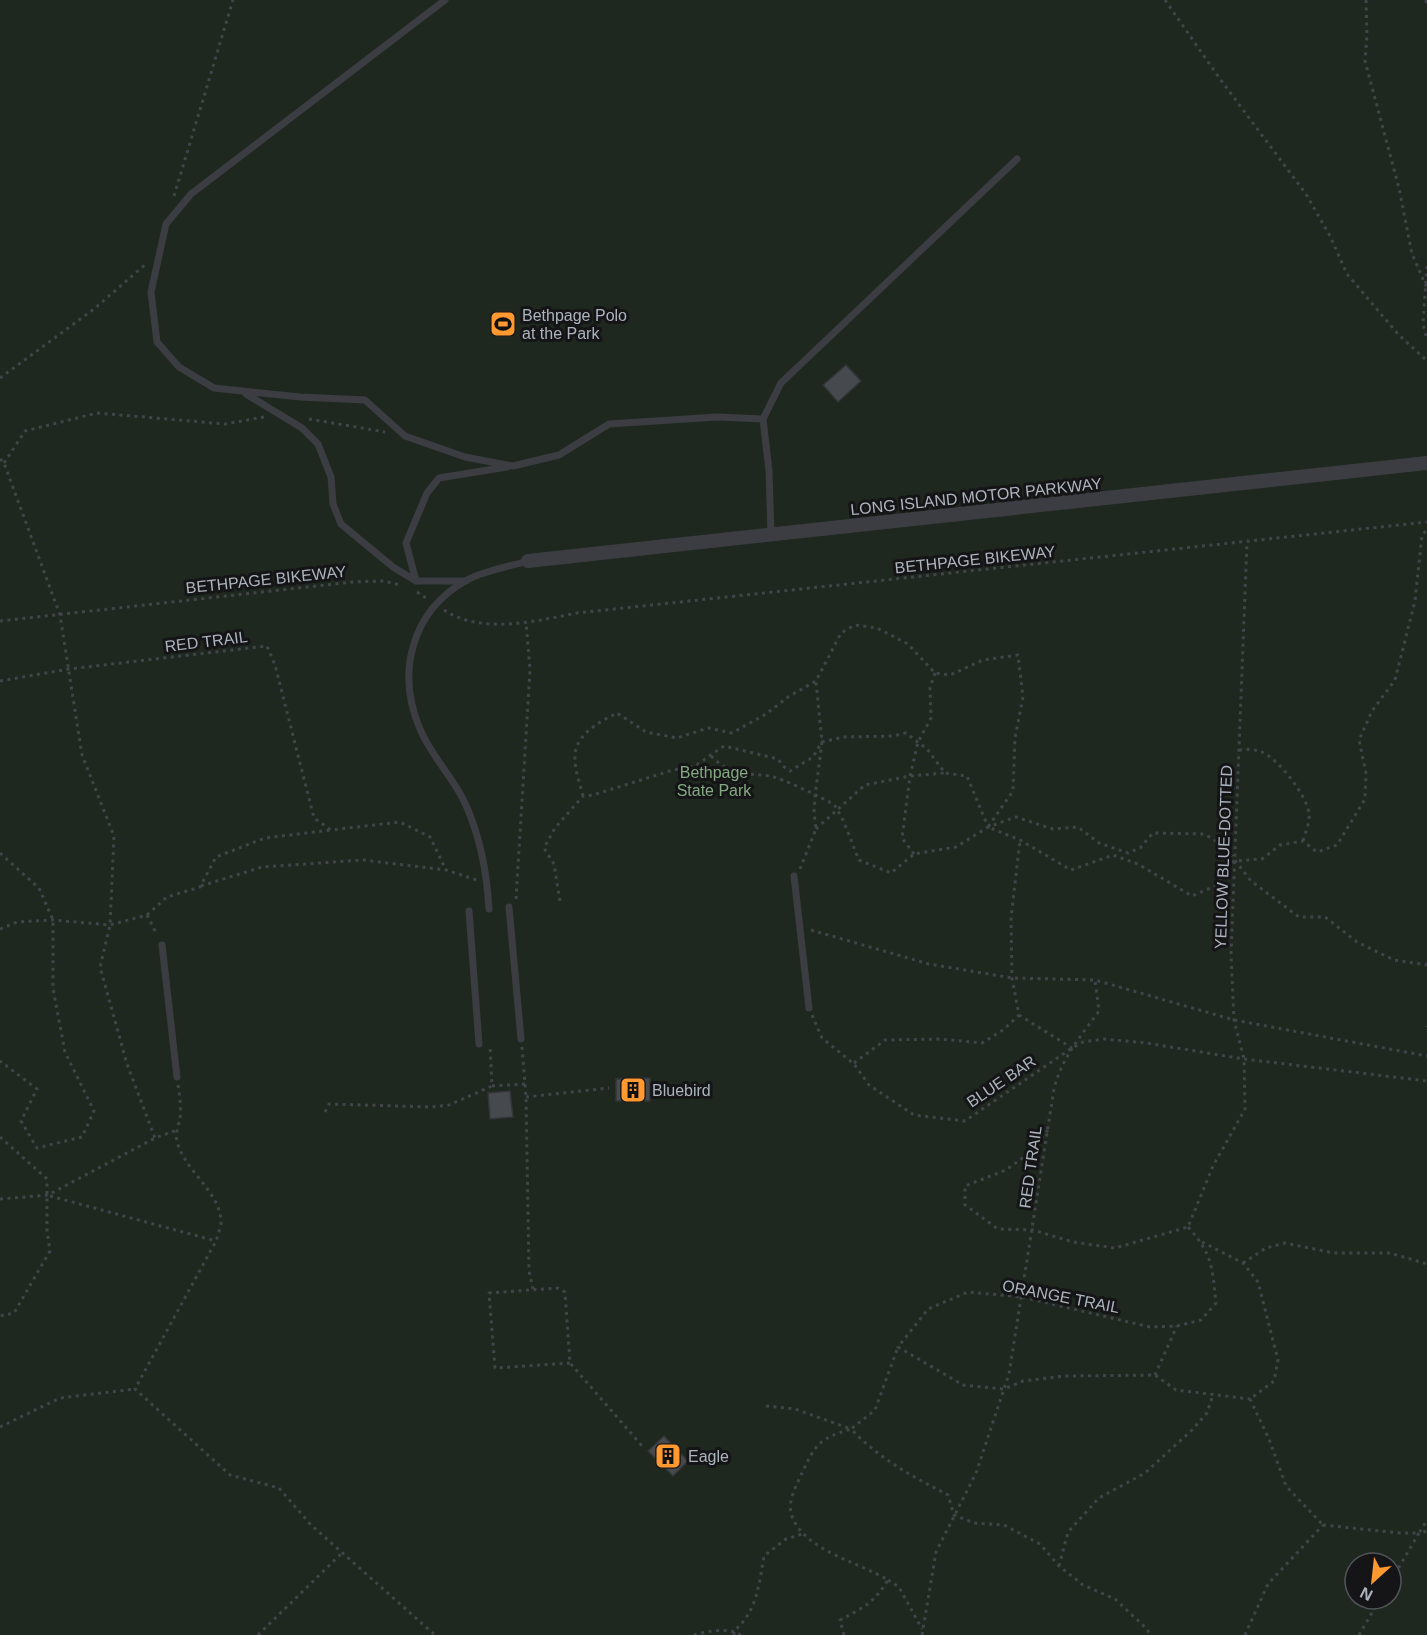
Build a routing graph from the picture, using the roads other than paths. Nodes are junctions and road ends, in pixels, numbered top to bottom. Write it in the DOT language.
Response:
graph roads {
  1 [pos="445,0"];
  2 [pos="1017,159"];
  3 [pos="243,392"];
  4 [pos="763,419"];
  5 [pos="1427,463"];
  6 [pos="513,466"];
  7 [pos="771,535"];
  8 [pos="528,561"];
  9 [pos="416,581"];
  10 [pos="466,581"];
  11 [pos="797,873"];
  12 [pos="512,907"];
  13 [pos="489,909"];
  14 [pos="469,911"];
  15 [pos="162,945"];
  16 [pos="809,1008"];
  17 [pos="521,1040"];
  18 [pos="479,1044"];
  19 [pos="177,1077"];
  1 -- 3 [label="lane"];
  2 -- 4 [label="lane"];
  3 -- 6 [label="lane"];
  3 -- 9 [label="lane"];
  4 -- 6 [label="lane"];
  4 -- 7 [label="lane"];
  5 -- 7 [label="street, LONG ISLAND MOTOR PARKWAY"];
  6 -- 9 [label="lane"];
  7 -- 8 [label="street, LONG ISLAND MOTOR PARKWAY"];
  8 -- 10 [label="lane"];
  9 -- 10 [label="lane"];
  10 -- 13 [label="lane"];
  11 -- 16 [label="lane"];
  12 -- 17 [label="lane"];
  14 -- 18 [label="lane"];
  15 -- 19 [label="lane"];
}
